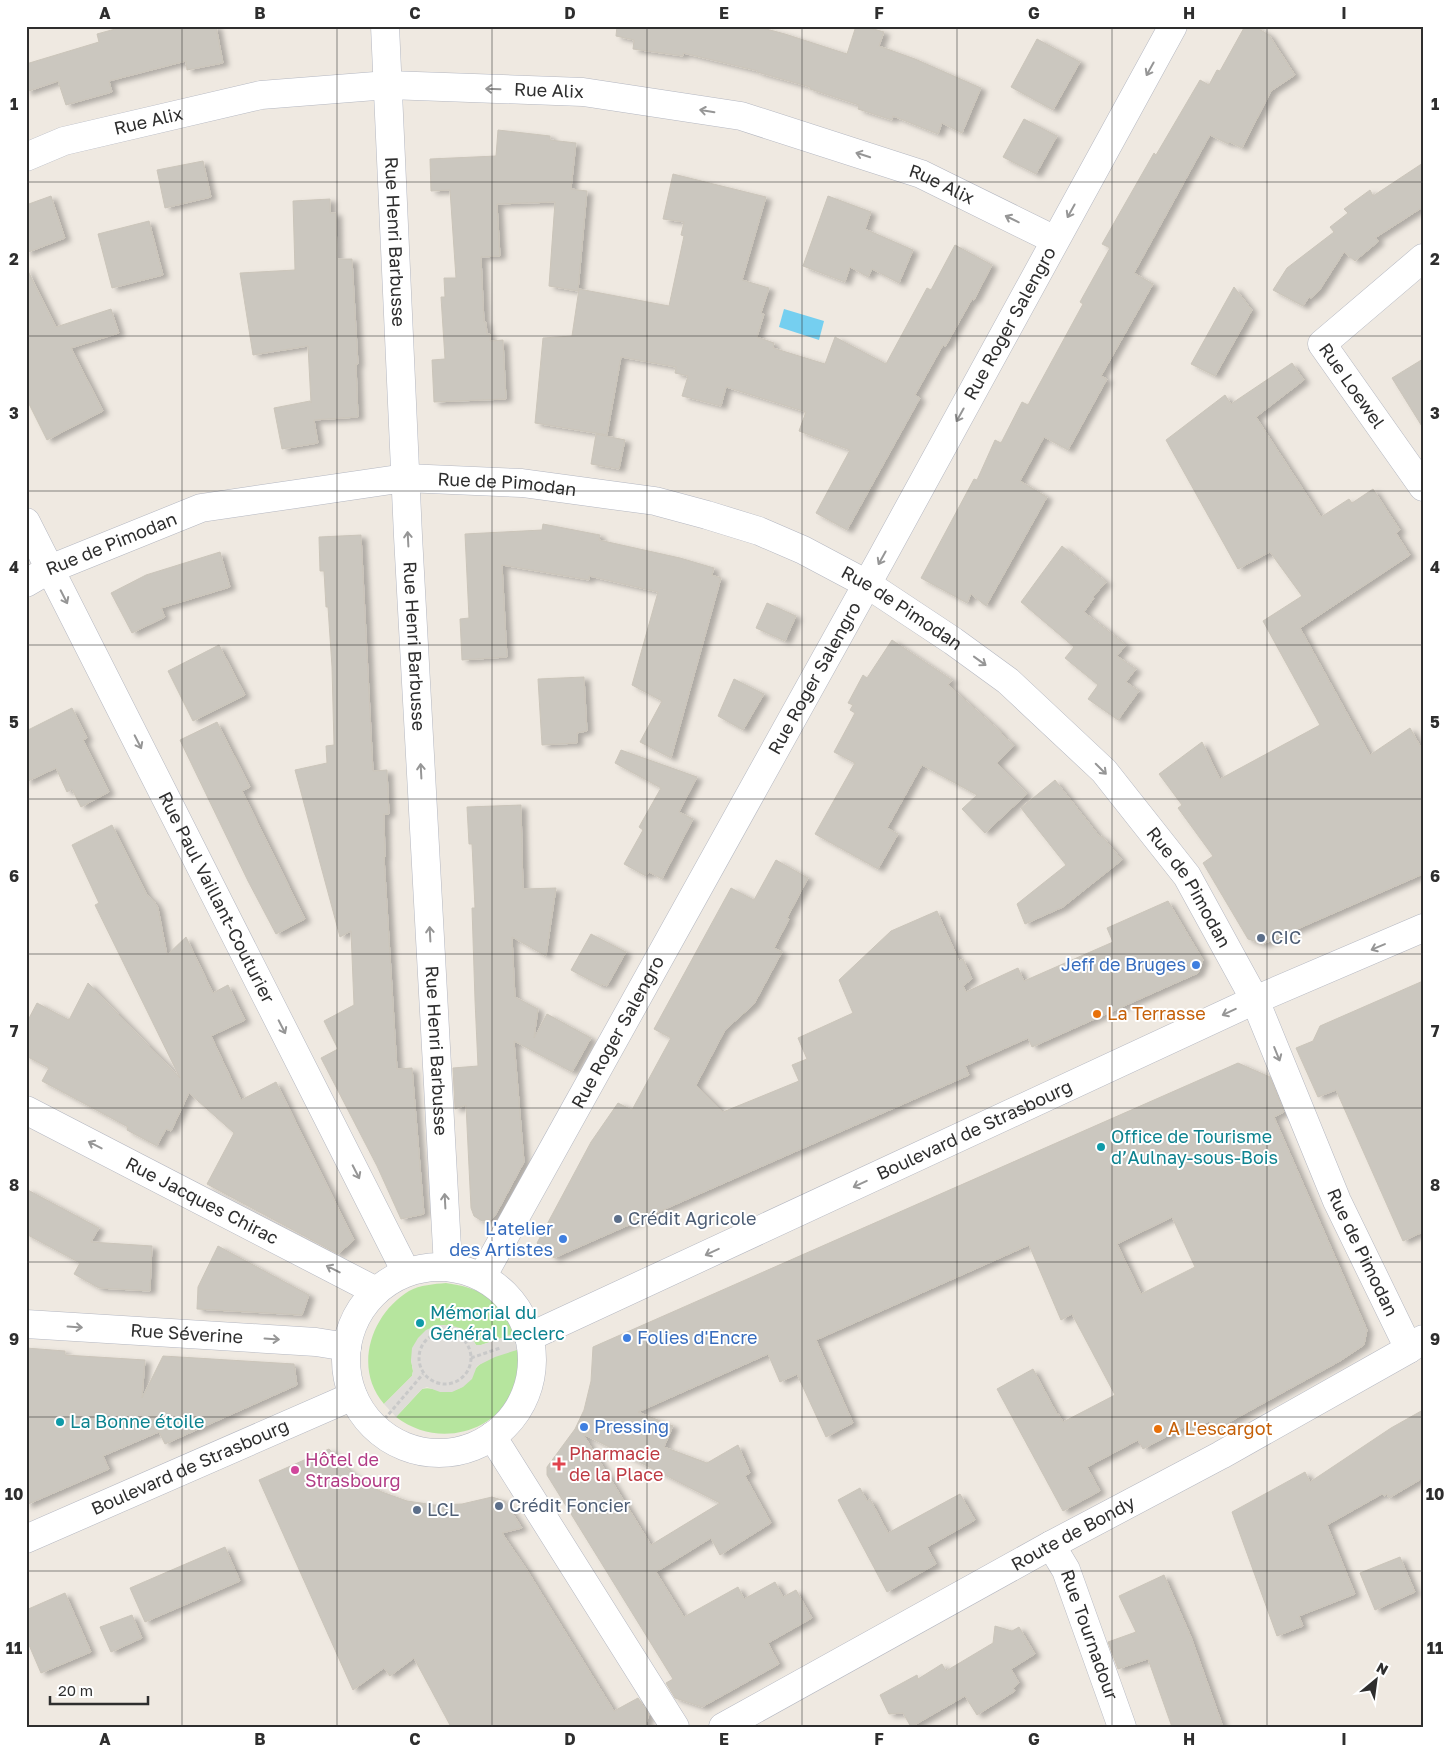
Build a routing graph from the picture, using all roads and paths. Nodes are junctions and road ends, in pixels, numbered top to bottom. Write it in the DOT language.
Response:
graph roads {
  1 [pos="385,26"];
  2 [pos="1173,26"];
  3 [pos="388,85"];
  4 [pos="26,157"];
  5 [pos="1055,240"];
  6 [pos="1423,258"];
  7 [pos="405,478"];
  8 [pos="1423,487"];
  9 [pos="26,522"];
  10 [pos="50,568"];
  11 [pos="26,583"];
  12 [pos="867,584"];
  13 [pos="1423,928"];
  14 [pos="1256,1000"];
  15 [pos="26,1110"];
  16 [pos="448,1267"];
  17 [pos="406,1272"];
  18 [pos="482,1277"];
  19 [pos="376,1291"];
  20 [pos="26,1324"];
  21 [pos="529,1337"];
  22 [pos="1416,1344"];
  23 [pos="346,1347"];
  24 [pos="423,1374"];
  25 [pos="353,1396"];
  26 [pos="376,1428"];
  27 [pos="492,1436"];
  28 [pos="26,1539"];
  29 [pos="1051,1544"];
  30 [pos="675,1727"];
  31 [pos="723,1727"];
  32 [pos="1122,1727"];
  1 -- 3 [label="street, Rue Henri Barbusse"];
  2 -- 5 [label="street, Rue Roger Salengro, one-way"];
  3 -- 4 [label="street, Rue Alix"];
  5 -- 3 [label="street, Rue Alix, one-way"];
  3 -- 7 [label="street, Rue Henri Barbusse"];
  5 -- 12 [label="street, Rue Roger Salengro, one-way"];
  6 -- 8 [label="street, Rue Loewel"];
  7 -- 10 [label="street, Rue de Pimodan"];
  7 -- 12 [label="street, Rue de Pimodan"];
  16 -- 7 [label="street, Rue Henri Barbusse, one-way"];
  9 -- 10 [label="street, Rue Paul Vaillant-Couturier"];
  10 -- 11 [label="street, Rue de Pimodan"];
  10 -- 17 [label="street, Rue Paul Vaillant-Couturier, one-way"];
  12 -- 14 [label="street, Rue de Pimodan, one-way"];
  12 -- 18 [label="street, Rue Roger Salengro"];
  13 -- 14 [label="street, Boulevard de Strasbourg, one-way"];
  14 -- 21 [label="street, Boulevard de Strasbourg, one-way"];
  14 -- 22 [label="street, Rue de Pimodan, one-way"];
  19 -- 15 [label="street, Rue Jacques Chirac, one-way"];
  16 -- 17 [label="street"];
  16 -- 18 [label="street"];
  17 -- 19 [label="street"];
  18 -- 21 [label="street"];
  19 -- 23 [label="street"];
  20 -- 23 [label="street, Rue Séverine, one-way"];
  21 -- 27 [label="street"];
  22 -- 29 [label="street, Route de Bondy"];
  23 -- 25 [label="street"];
  24 -- 24 [label="path"];
  24 -- 26 [label="path"];
  25 -- 26 [label="street"];
  25 -- 28 [label="street, Boulevard de Strasbourg"];
  26 -- 27 [label="street"];
  27 -- 30 [label="street"];
  29 -- 31 [label="street, Route de Bondy"];
  29 -- 32 [label="street, Rue Tournadour"];
}
